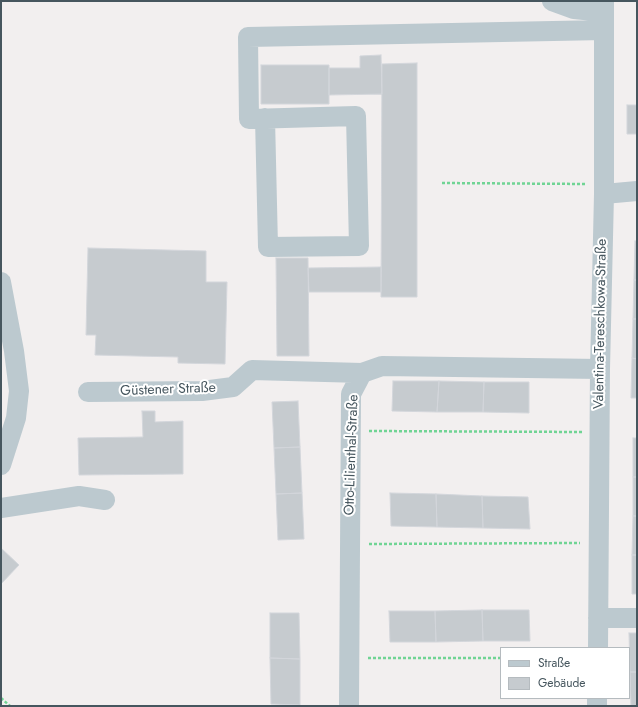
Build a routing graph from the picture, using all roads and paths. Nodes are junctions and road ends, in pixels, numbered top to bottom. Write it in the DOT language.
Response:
graph roads {
  1 [pos="552,1"];
  2 [pos="604,14"];
  3 [pos="265,118"];
  4 [pos="442,183"];
  5 [pos="637,191"];
  6 [pos="604,194"];
  7 [pos="2,292"];
  8 [pos="600,369"];
  9 [pos="362,373"];
  10 [pos="88,392"];
  11 [pos="351,431"];
  12 [pos="599,432"];
  13 [pos="1,465"];
  14 [pos="106,500"];
  15 [pos="1,508"];
  16 [pos="599,543"];
  17 [pos="350,544"];
  18 [pos="598,618"];
  19 [pos="637,618"];
  20 [pos="598,647"];
  21 [pos="350,658"];
  22 [pos="500,658"];
  23 [pos="1,698"];
  24 [pos="10,706"];
  25 [pos="349,706"];
  1 -- 2 [label="street"];
  2 -- 3 [label="street"];
  2 -- 6 [label="street, Valentina-Tereschkowa-Straße"];
  3 -- 3 [label="street"];
  4 -- 6 [label="path"];
  5 -- 6 [label="street"];
  6 -- 8 [label="street, Valentina-Tereschkowa-Straße"];
  7 -- 13 [label="street"];
  8 -- 9 [label="street"];
  8 -- 12 [label="street, Valentina-Tereschkowa-Straße"];
  9 -- 10 [label="street, Güstener Straße"];
  9 -- 11 [label="street, Otto-Lilienthal-Straße"];
  11 -- 12 [label="path"];
  11 -- 17 [label="street, Otto-Lilienthal-Straße"];
  12 -- 16 [label="street, Valentina-Tereschkowa-Straße"];
  14 -- 15 [label="street"];
  16 -- 17 [label="path"];
  16 -- 18 [label="street, Valentina-Tereschkowa-Straße"];
  17 -- 21 [label="street, Otto-Lilienthal-Straße"];
  18 -- 19 [label="street"];
  18 -- 20 [label="street, Valentina-Tereschkowa-Straße"];
  21 -- 22 [label="path"];
  21 -- 25 [label="street, Otto-Lilienthal-Straße"];
  23 -- 24 [label="path"];
}
